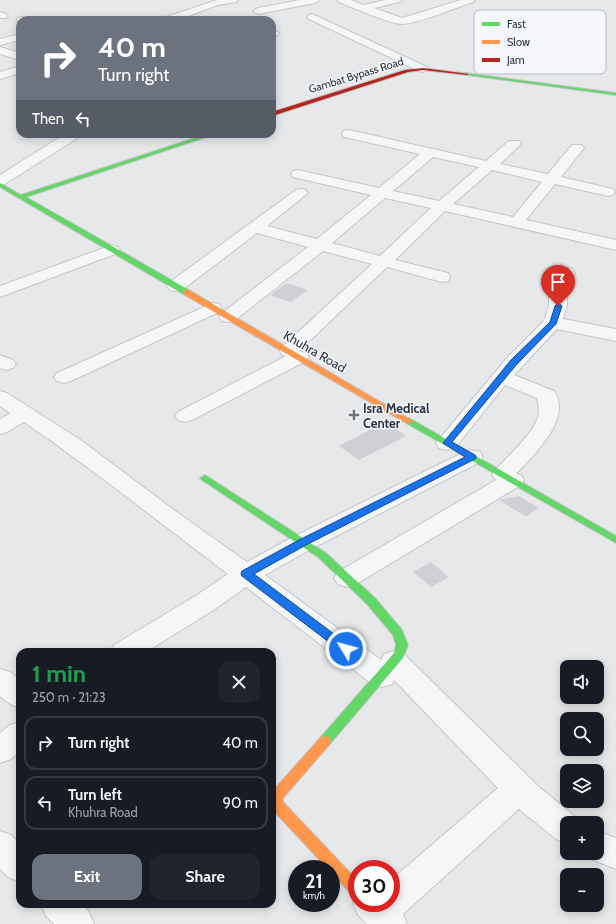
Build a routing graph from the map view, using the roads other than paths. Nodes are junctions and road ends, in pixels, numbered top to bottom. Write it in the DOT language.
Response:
graph roads {
  1 [pos="233,0"];
  2 [pos="315,0"];
  3 [pos="342,0"];
  4 [pos="397,0"];
  5 [pos="470,0"];
  6 [pos="363,8"];
  7 [pos="258,11"];
  8 [pos="341,12"];
  9 [pos="184,14"];
  10 [pos="326,14"];
  11 [pos="178,16"];
  12 [pos="195,16"];
  13 [pos="312,17"];
  14 [pos="300,19"];
  15 [pos="16,38"];
  16 [pos="0,42"];
  17 [pos="0,50"];
  18 [pos="16,56"];
  19 [pos="423,69"];
  20 [pos="16,71"];
  21 [pos="0,76"];
  22 [pos="616,94"];
  23 [pos="276,113"];
  24 [pos="349,134"];
  25 [pos="68,138"];
  26 [pos="200,138"];
  27 [pos="514,144"];
  28 [pos="577,148"];
  29 [pos="429,153"];
  30 [pos="489,166"];
  31 [pos="298,174"];
  32 [pos="551,180"];
  33 [pos="0,181"];
  34 [pos="0,185"];
  35 [pos="608,192"];
  36 [pos="301,193"];
  37 [pos="381,193"];
  38 [pos="21,197"];
  39 [pos="442,206"];
  40 [pos="516,223"];
  41 [pos="256,228"];
  42 [pos="320,245"];
  43 [pos="616,245"];
  44 [pos="112,250"];
  45 [pos="385,262"];
  46 [pos="568,273"];
  47 [pos="442,277"];
  48 [pos="176,286"];
  49 [pos="0,292"];
  50 [pos="221,312"];
  51 [pos="553,323"];
  52 [pos="616,336"];
  53 [pos="294,354"];
  54 [pos="0,361"];
  55 [pos="0,367"];
  56 [pos="64,376"];
  57 [pos="501,377"];
  58 [pos="0,397"];
  59 [pos="25,413"];
  60 [pos="185,416"];
  61 [pos="0,428"];
  62 [pos="447,443"];
  63 [pos="472,457"];
  64 [pos="205,478"];
  65 [pos="508,478"];
  66 [pos="616,540"];
  67 [pos="302,543"];
  68 [pos="246,574"];
  69 [pos="347,578"];
  70 [pos="131,648"];
  71 [pos="388,669"];
  72 [pos="0,680"];
  73 [pos="16,693"];
  74 [pos="16,737"];
  75 [pos="0,750"];
  76 [pos="519,788"];
  77 [pos="560,823"];
  78 [pos="604,849"];
  79 [pos="616,854"];
  80 [pos="348,875"];
  81 [pos="400,888"];
  82 [pos="62,908"];
  83 [pos="78,924"];
  1 -- 9 [label="street"];
  2 -- 7 [label="street"];
  3 -- 6 [label="street"];
  4 -- 6 [label="street"];
  5 -- 6 [label="street"];
  6 -- 8 [label="street"];
  9 -- 11 [label="street"];
  9 -- 12 [label="street"];
  10 -- 13 [label="street"];
  13 -- 14 [label="street"];
  13 -- 19 [label="street"];
  15 -- 16 [label="street"];
  17 -- 18 [label="street"];
  19 -- 22 [label="street, Gambat Bypass Road"];
  19 -- 23 [label="street, Gambat Bypass Road"];
  20 -- 21 [label="street"];
  24 -- 29 [label="street"];
  25 -- 33 [label="street"];
  26 -- 38 [label="street"];
  27 -- 30 [label="street"];
  28 -- 32 [label="street"];
  29 -- 30 [label="street"];
  29 -- 37 [label="street"];
  30 -- 32 [label="street"];
  30 -- 39 [label="street"];
  31 -- 37 [label="street"];
  32 -- 35 [label="street"];
  32 -- 40 [label="street"];
  34 -- 38 [label="street, Khuhra Road"];
  36 -- 41 [label="street"];
  37 -- 39 [label="street"];
  37 -- 42 [label="street"];
  38 -- 44 [label="street, Khuhra Road"];
  39 -- 40 [label="street"];
  39 -- 45 [label="street"];
  40 -- 43 [label="street"];
  41 -- 42 [label="street"];
  41 -- 48 [label="street"];
  42 -- 45 [label="street"];
  42 -- 50 [label="street"];
  44 -- 48 [label="street, Khuhra Road"];
  44 -- 49 [label="street"];
  45 -- 47 [label="street"];
  45 -- 53 [label="street"];
  46 -- 51 [label="street"];
  48 -- 50 [label="street, Khuhra Road"];
  50 -- 53 [label="street, Khuhra Road"];
  50 -- 56 [label="street"];
  51 -- 52 [label="street"];
  51 -- 57 [label="street"];
  53 -- 60 [label="street"];
  53 -- 62 [label="street, Khuhra Road"];
  54 -- 55 [label="street"];
  57 -- 62 [label="street"];
  57 -- 65 [label="street"];
  58 -- 59 [label="street"];
  59 -- 61 [label="street"];
  59 -- 68 [label="street"];
  62 -- 63 [label="street, Khuhra Road"];
  63 -- 65 [label="street, Khuhra Road"];
  63 -- 67 [label="street"];
  64 -- 67 [label="street"];
  65 -- 66 [label="street, Khuhra Road"];
  65 -- 69 [label="street"];
  67 -- 68 [label="street"];
  67 -- 69 [label="street"];
  68 -- 70 [label="street"];
  68 -- 71 [label="street"];
  69 -- 71 [label="street"];
  71 -- 76 [label="street"];
  71 -- 80 [label="street"];
  72 -- 73 [label="street"];
  74 -- 75 [label="street"];
  76 -- 77 [label="street"];
  76 -- 81 [label="street"];
  78 -- 79 [label="street"];
  82 -- 83 [label="street"];
}
